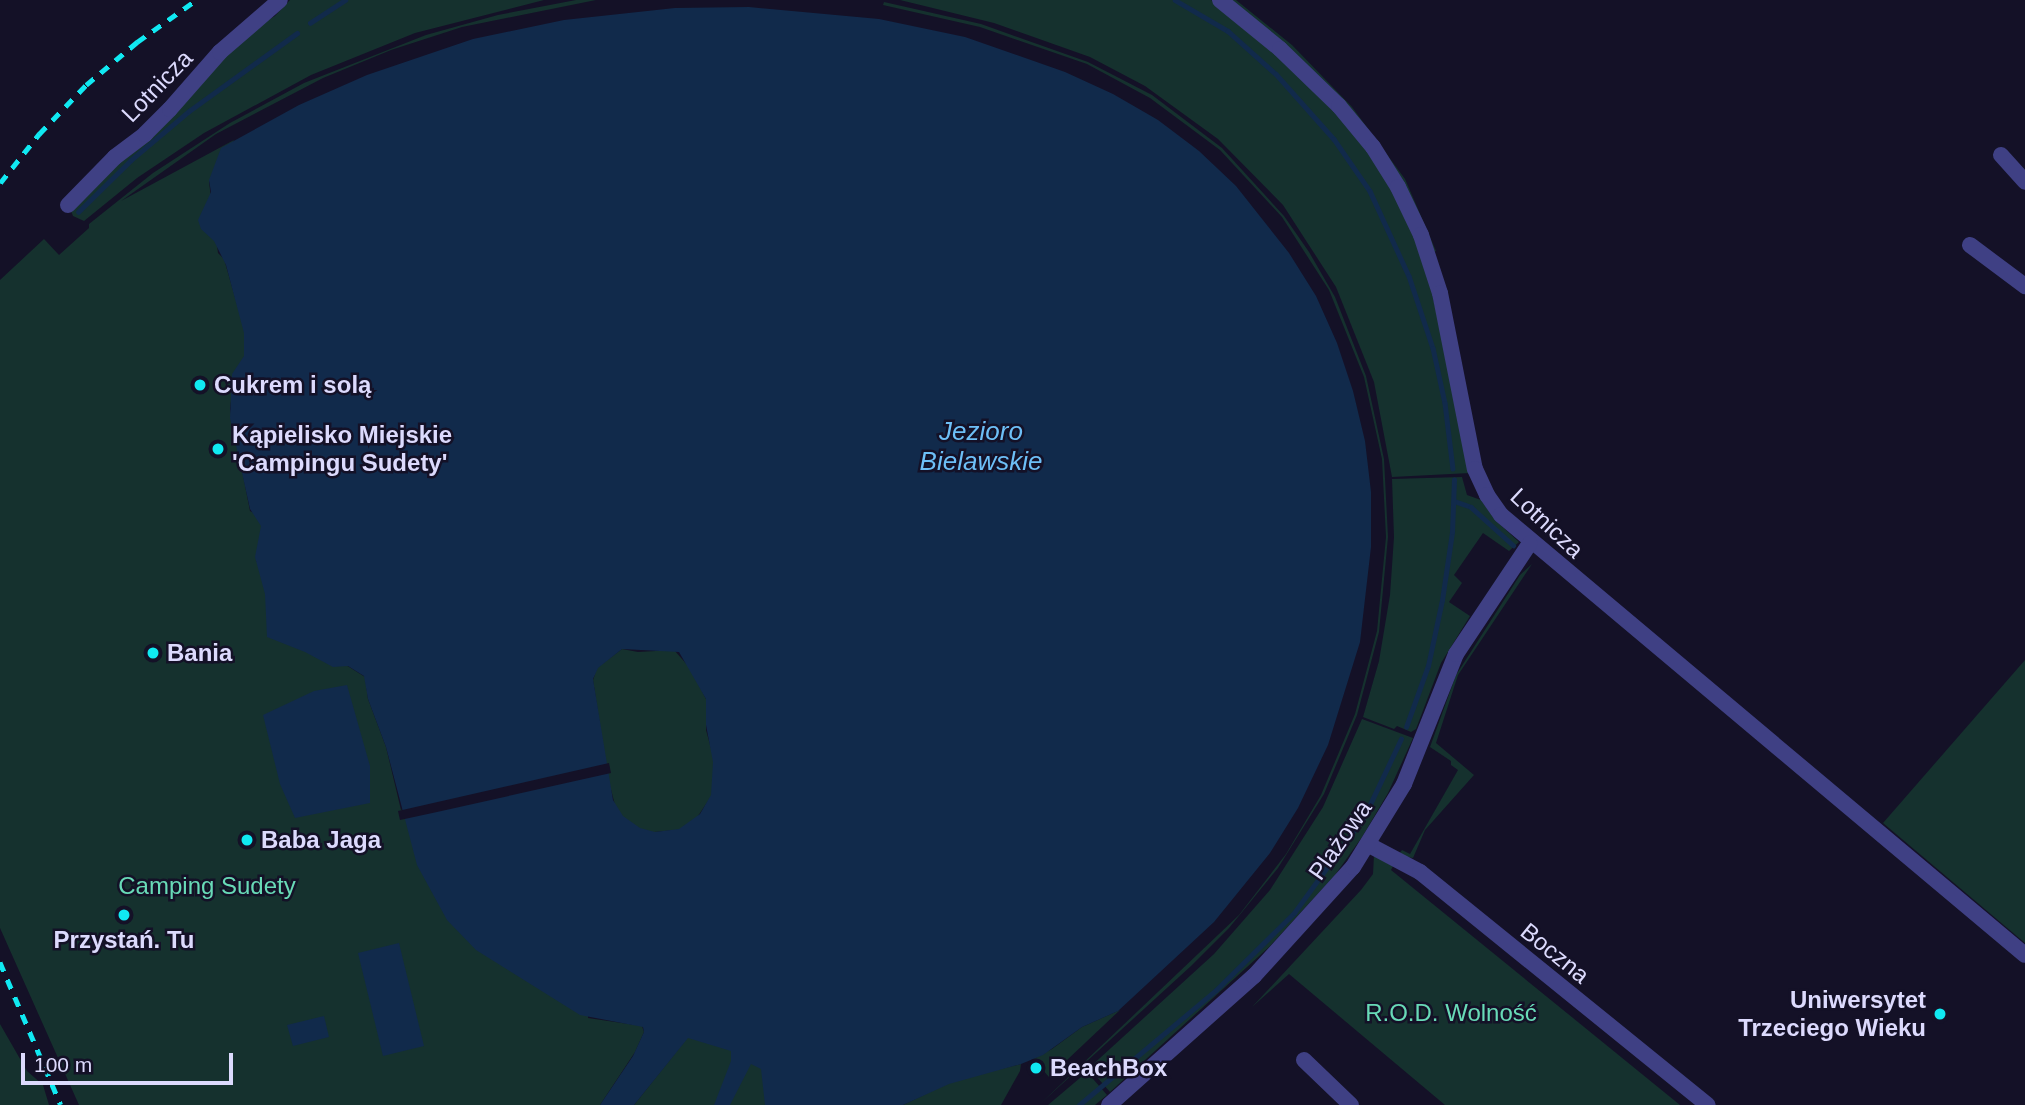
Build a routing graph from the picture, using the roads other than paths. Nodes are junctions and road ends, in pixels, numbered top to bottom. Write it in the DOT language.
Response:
graph roads {
  1 [pos="280,0"];
  2 [pos="1220,0"];
  3 [pos="2001,155"];
  4 [pos="2025,181"];
  5 [pos="68,205"];
  6 [pos="1970,245"];
  7 [pos="2025,286"];
  8 [pos="1530,543"];
  9 [pos="1369,845"];
  10 [pos="2025,955"];
  11 [pos="1304,1060"];
  12 [pos="1109,1105"];
  13 [pos="1351,1105"];
  14 [pos="1708,1105"];
  1 -- 5 [label="street, Lotnicza"];
  2 -- 8 [label="street, Lotnicza"];
  3 -- 4 [label="street"];
  6 -- 7 [label="street"];
  8 -- 9 [label="street, Plażowa"];
  8 -- 10 [label="street, Lotnicza"];
  9 -- 12 [label="street, Plażowa"];
  9 -- 14 [label="street, Boczna"];
  11 -- 13 [label="street"];
}
